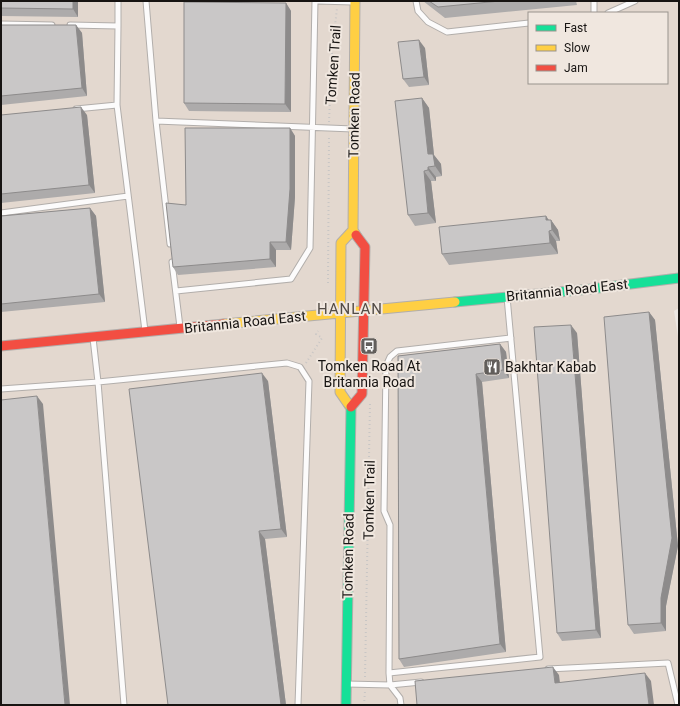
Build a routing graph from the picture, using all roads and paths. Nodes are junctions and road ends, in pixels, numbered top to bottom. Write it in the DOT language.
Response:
graph roads {
  1 [pos="118,1"];
  2 [pos="146,1"];
  3 [pos="315,1"];
  4 [pos="318,1"];
  5 [pos="355,1"];
  6 [pos="416,1"];
  7 [pos="594,1"];
  8 [pos="635,1"];
  9 [pos="594,12"];
  10 [pos="610,12"];
  11 [pos="337,16"];
  12 [pos="528,23"];
  13 [pos="1,24"];
  14 [pos="55,25"];
  15 [pos="63,25"];
  16 [pos="118,26"];
  17 [pos="117,105"];
  18 [pos="71,109"];
  19 [pos="329,114"];
  20 [pos="156,121"];
  21 [pos="311,127"];
  22 [pos="354,129"];
  23 [pos="329,140"];
  24 [pos="128,196"];
  25 [pos="1,213"];
  26 [pos="353,230"];
  27 [pos="679,278"];
  28 [pos="329,286"];
  29 [pos="176,291"];
  30 [pos="507,296"];
  31 [pos="364,311"];
  32 [pos="340,312"];
  33 [pos="180,328"];
  34 [pos="318,330"];
  35 [pos="145,332"];
  36 [pos="93,337"];
  37 [pos="512,338"];
  38 [pos="1,346"];
  39 [pos="300,367"];
  40 [pos="98,382"];
  41 [pos="1,389"];
  42 [pos="370,396"];
  43 [pos="351,408"];
  44 [pos="366,668"];
  45 [pos="543,670"];
  46 [pos="389,673"];
  47 [pos="428,682"];
  48 [pos="346,684"];
  49 [pos="390,686"];
  50 [pos="124,705"];
  51 [pos="298,705"];
  52 [pos="346,705"];
  53 [pos="401,705"];
  54 [pos="678,705"];
  1 -- 16 [label="lane"];
  2 -- 20 [label="lane"];
  3 -- 21 [label="lane"];
  4 -- 5 [label="lane"];
  5 -- 22 [label="main road, Tomken Road"];
  6 -- 12 [label="lane"];
  7 -- 9 [label="lane"];
  8 -- 10 [label="lane"];
  11 -- 19 [label="path, Tomken Trail"];
  13 -- 14 [label="lane"];
  15 -- 16 [label="lane"];
  16 -- 17 [label="lane"];
  17 -- 18 [label="lane"];
  17 -- 24 [label="lane"];
  20 -- 21 [label="lane"];
  20 -- 29 [label="lane"];
  21 -- 22 [label="lane"];
  21 -- 29 [label="lane"];
  22 -- 26 [label="main road, Tomken Road"];
  23 -- 28 [label="path"];
  24 -- 25 [label="lane"];
  24 -- 35 [label="lane"];
  26 -- 31 [label="main road"];
  26 -- 32 [label="main road"];
  27 -- 30 [label="main road, Britannia Road East"];
  29 -- 33 [label="lane"];
  30 -- 31 [label="main road, Britannia Road East"];
  30 -- 37 [label="lane"];
  31 -- 32 [label="main road, Britannia Road East"];
  31 -- 43 [label="main road"];
  32 -- 33 [label="main road, Britannia Road East"];
  32 -- 43 [label="main road"];
  33 -- 35 [label="main road, Britannia Road East"];
  34 -- 39 [label="path"];
  35 -- 36 [label="main road, Britannia Road East"];
  36 -- 38 [label="main road, Britannia Road East"];
  36 -- 40 [label="lane"];
  37 -- 46 [label="lane"];
  37 -- 46 [label="lane"];
  39 -- 40 [label="lane"];
  39 -- 51 [label="lane"];
  40 -- 41 [label="lane"];
  40 -- 50 [label="lane"];
  42 -- 44 [label="path, Tomken Trail"];
  43 -- 48 [label="main road, Tomken Road"];
  45 -- 54 [label="lane"];
  46 -- 49 [label="lane"];
  47 -- 49 [label="lane"];
  48 -- 49 [label="lane"];
  48 -- 52 [label="main road, Tomken Road"];
  49 -- 53 [label="lane"];
}
